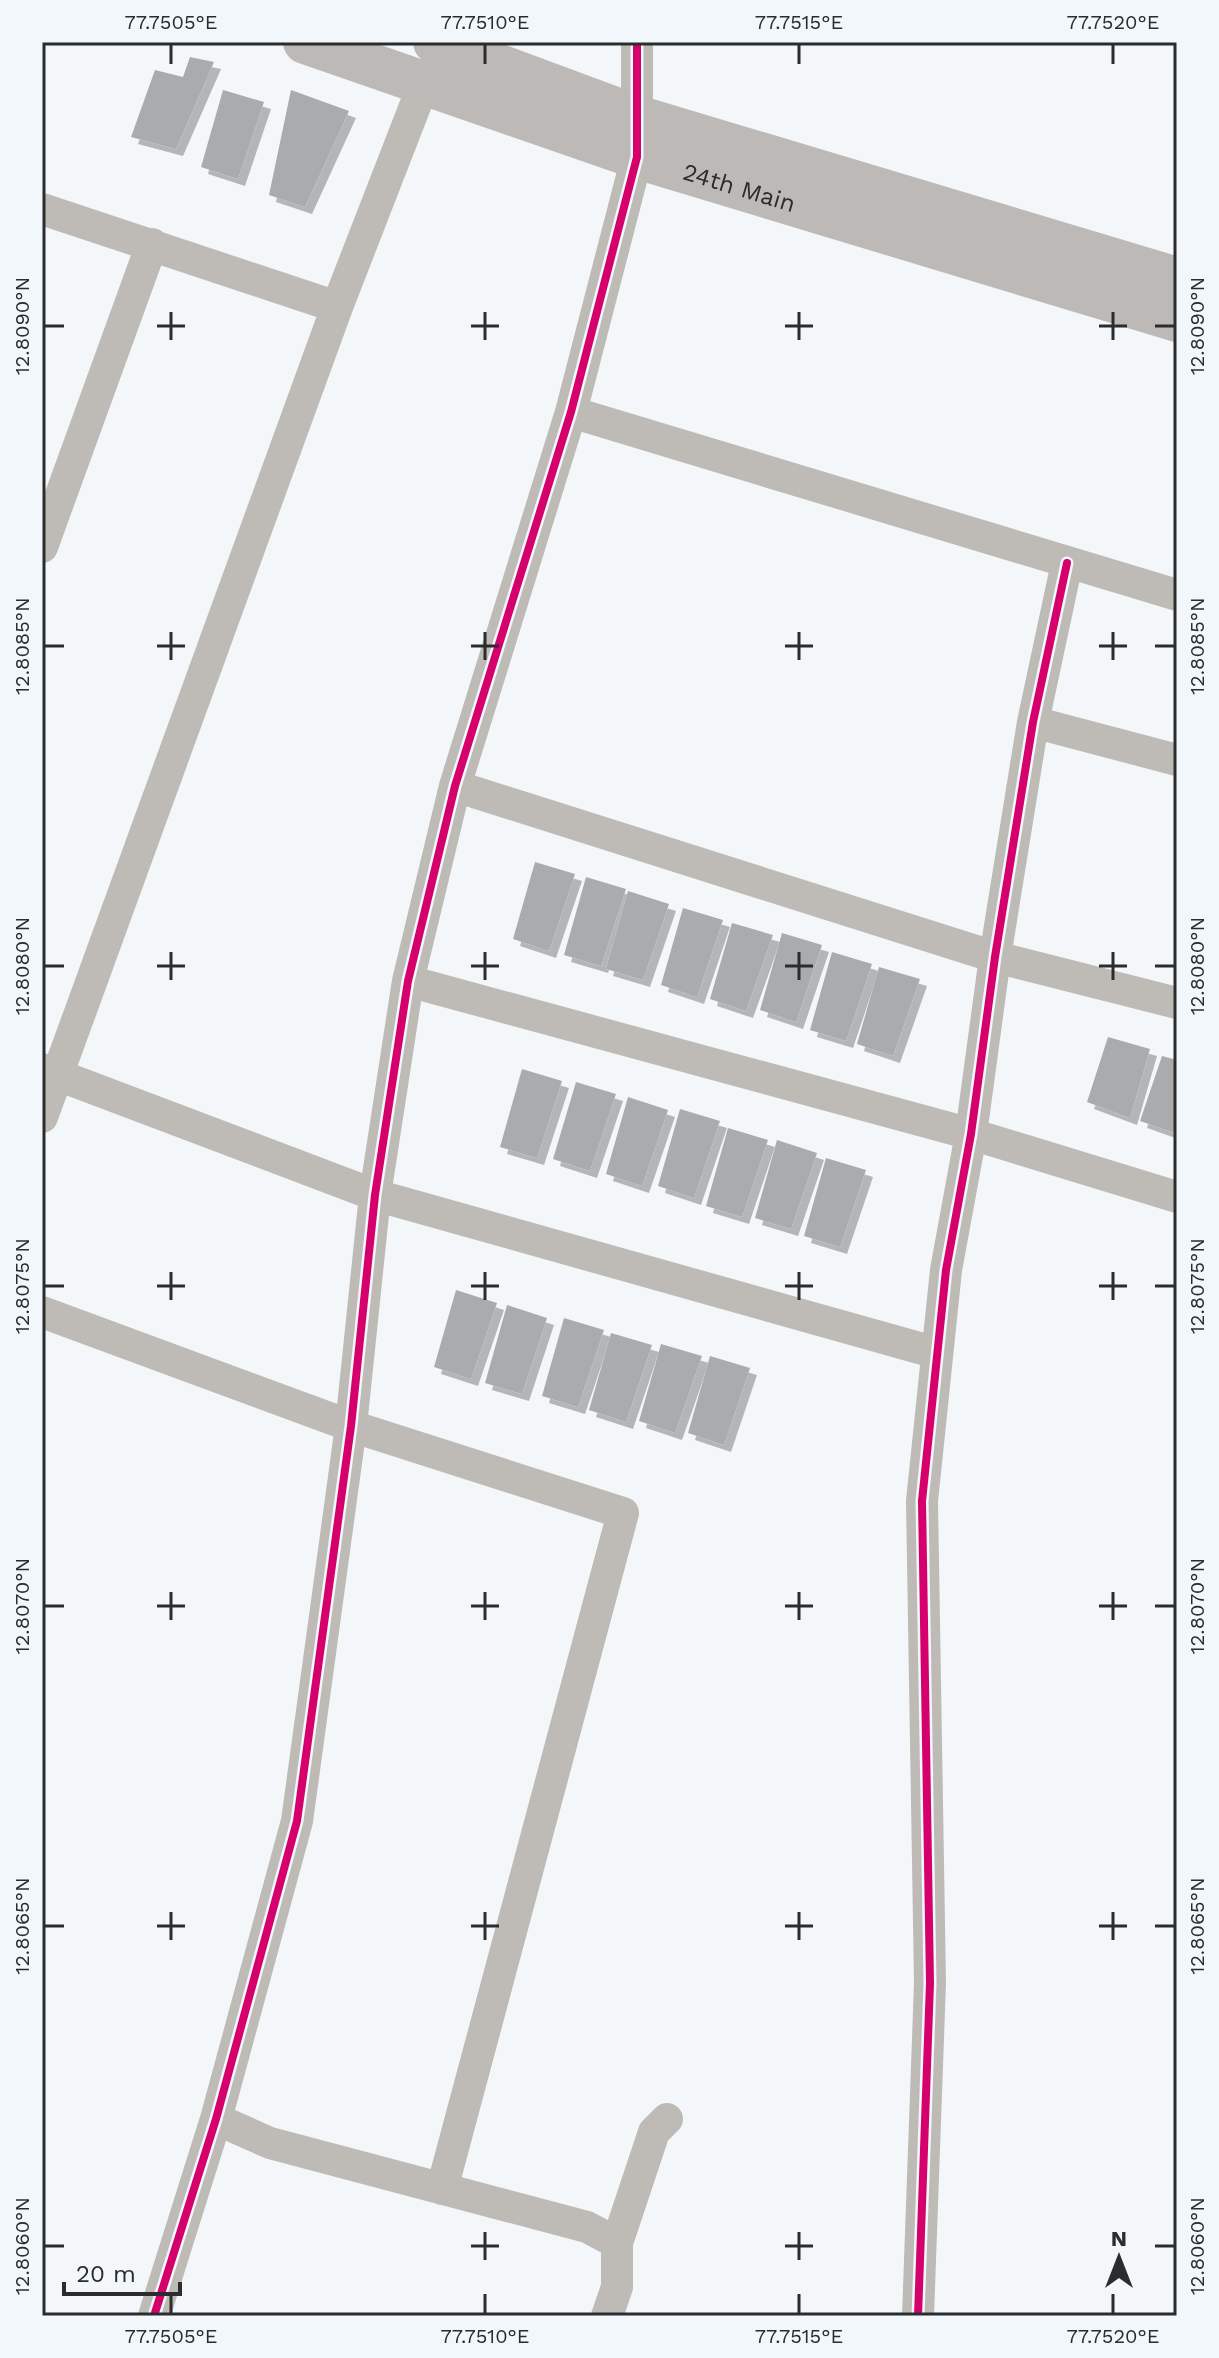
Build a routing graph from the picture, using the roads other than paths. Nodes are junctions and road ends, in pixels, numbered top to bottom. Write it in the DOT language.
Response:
graph roads {
  1 [pos="637,42"];
  2 [pos="322,45"];
  3 [pos="430,62"];
  4 [pos="637,137"];
  5 [pos="42,209"];
  6 [pos="152,244"];
  7 [pos="1177,279"];
  8 [pos="337,307"];
  9 [pos="1177,320"];
  10 [pos="571,412"];
  11 [pos="42,547"];
  12 [pos="1067,563"];
  13 [pos="1177,595"];
  14 [pos="1033,722"];
  15 [pos="1177,760"];
  16 [pos="455,786"];
  17 [pos="995,957"];
  18 [pos="408,981"];
  19 [pos="1177,1003"];
  20 [pos="50,1072"];
  21 [pos="42,1117"];
  22 [pos="971,1134"];
  23 [pos="375,1195"];
  24 [pos="1177,1197"];
  25 [pos="42,1312"];
  26 [pos="937,1353"];
  27 [pos="351,1426"];
  28 [pos="216,2119"];
  29 [pos="667,2119"];
  30 [pos="442,2189"];
  31 [pos="617,2243"];
  32 [pos="154,2316"];
  33 [pos="607,2316"];
  34 [pos="918,2316"];
  1 -- 4 [label="street"];
  2 -- 3 [label="street, 24th Main"];
  3 -- 4 [label="street, 24th Main"];
  3 -- 8 [label="street"];
  4 -- 7 [label="street"];
  4 -- 9 [label="street, 24th Main"];
  4 -- 10 [label="street"];
  5 -- 6 [label="street"];
  6 -- 8 [label="street"];
  6 -- 11 [label="street"];
  8 -- 20 [label="street"];
  10 -- 12 [label="street"];
  10 -- 16 [label="street"];
  12 -- 13 [label="street"];
  12 -- 14 [label="street"];
  14 -- 15 [label="street"];
  14 -- 17 [label="street"];
  16 -- 17 [label="street"];
  16 -- 18 [label="street"];
  17 -- 19 [label="street"];
  17 -- 22 [label="street"];
  18 -- 22 [label="street"];
  18 -- 23 [label="street"];
  20 -- 21 [label="street"];
  20 -- 23 [label="street"];
  22 -- 24 [label="street"];
  22 -- 26 [label="street"];
  23 -- 26 [label="street"];
  23 -- 27 [label="street"];
  25 -- 27 [label="street"];
  26 -- 34 [label="street"];
  27 -- 28 [label="street"];
  27 -- 30 [label="street"];
  28 -- 30 [label="street"];
  28 -- 32 [label="street"];
  29 -- 31 [label="street"];
  30 -- 31 [label="street"];
  31 -- 33 [label="street"];
}
